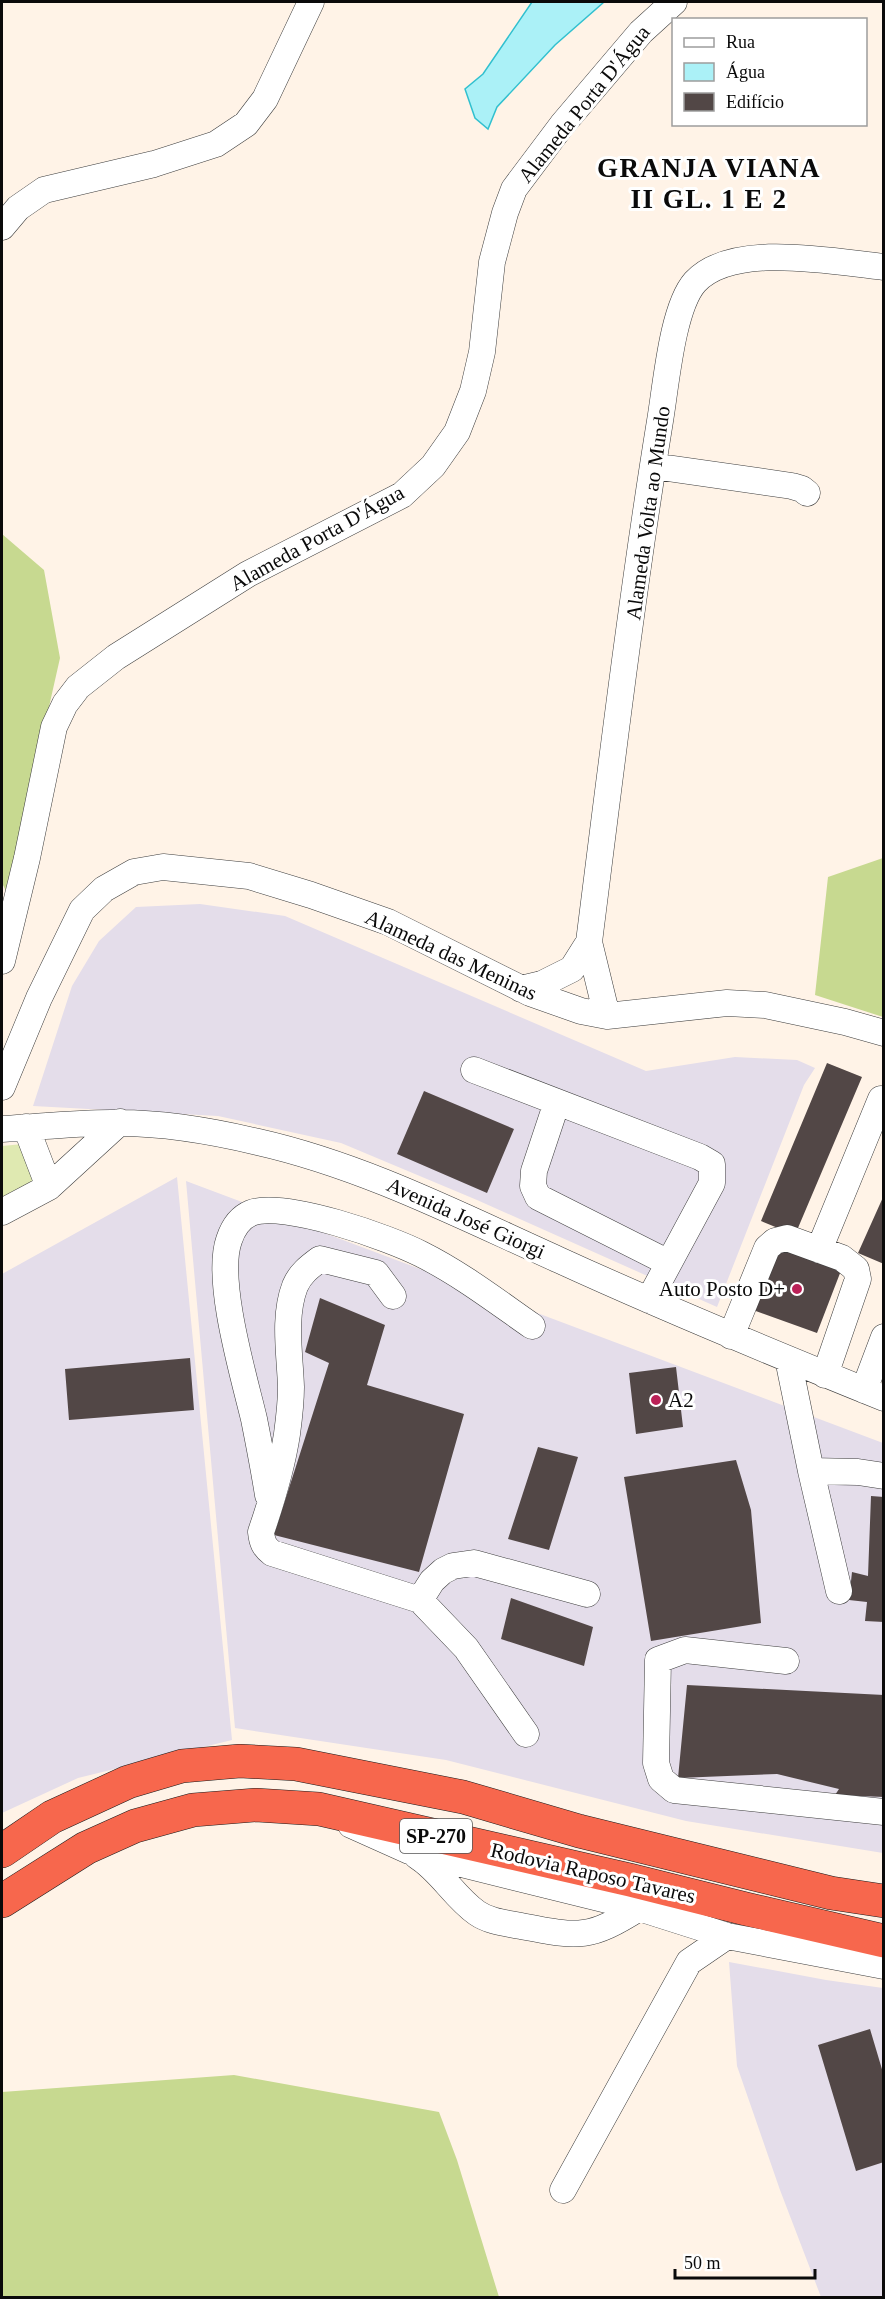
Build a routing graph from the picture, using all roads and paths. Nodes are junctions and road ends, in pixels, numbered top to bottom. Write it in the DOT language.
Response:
graph roads {
  1 [pos="311,2"];
  2 [pos="674,2"];
  3 [pos="2,226"];
  4 [pos="884,267"];
  5 [pos="653,466"];
  6 [pos="807,493"];
  7 [pos="589,942"];
  8 [pos="2,961"];
  9 [pos="521,989"];
  10 [pos="607,1016"];
  11 [pos="884,1033"];
  12 [pos="474,1070"];
  13 [pos="2,1087"];
  14 [pos="881,1099"];
  15 [pos="557,1102"];
  16 [pos="120,1122"];
  17 [pos="14,1128"];
  18 [pos="49,1187"];
  19 [pos="2,1212"];
  20 [pos="819,1250"];
  21 [pos="669,1263"];
  22 [pos="393,1296"];
  23 [pos="649,1300"];
  24 [pos="532,1326"];
  25 [pos="731,1335"];
  26 [pos="884,1337"];
  27 [pos="788,1359"];
  28 [pos="825,1375"];
  29 [pos="874,1394"];
  30 [pos="811,1471"];
  31 [pos="884,1476"];
  32 [pos="270,1504"];
  33 [pos="839,1591"];
  34 [pos="587,1594"];
  35 [pos="420,1600"];
  36 [pos="786,1661"];
  37 [pos="525,1734"];
  38 [pos="319,1809"];
  39 [pos="884,1812"];
  40 [pos="2,1851"];
  41 [pos="409,1851"];
  42 [pos="884,1901"];
  43 [pos="2,1902"];
  44 [pos="639,1908"];
  45 [pos="673,1918"];
  46 [pos="727,1936"];
  47 [pos="884,1941"];
  48 [pos="689,1962"];
  49 [pos="884,1966"];
  50 [pos="563,2190"];
  1 -- 3 [label="street"];
  2 -- 8 [label="street, Alameda Porta D'Água"];
  4 -- 5 [label="street, Alameda Volta ao Mundo"];
  5 -- 6 [label="street"];
  5 -- 7 [label="street, Alameda Volta ao Mundo"];
  7 -- 9 [label="street, Alameda Volta ao Mundo"];
  7 -- 10 [label="street, Alameda Volta ao Mundo"];
  9 -- 10 [label="street, Alameda das Meninas"];
  9 -- 13 [label="street, Alameda das Meninas"];
  10 -- 11 [label="street, Alameda das Meninas"];
  12 -- 15 [label="street"];
  14 -- 20 [label="street"];
  15 -- 21 [label="street"];
  15 -- 21 [label="street"];
  16 -- 17 [label="street, Avenida José Giorgi"];
  16 -- 18 [label="street"];
  16 -- 23 [label="street, Avenida José Giorgi"];
  17 -- 18 [label="street, Avenida José Giorgi"];
  18 -- 19 [label="street"];
  20 -- 25 [label="street"];
  20 -- 28 [label="street"];
  21 -- 23 [label="street"];
  22 -- 32 [label="street"];
  23 -- 25 [label="street, Avenida José Giorgi"];
  24 -- 32 [label="street"];
  25 -- 27 [label="street, Avenida José Giorgi"];
  26 -- 29 [label="street"];
  27 -- 28 [label="street, Avenida José Giorgi"];
  27 -- 30 [label="street"];
  28 -- 29 [label="street, Avenida José Giorgi"];
  30 -- 31 [label="street"];
  30 -- 33 [label="street"];
  32 -- 35 [label="street"];
  34 -- 35 [label="street"];
  35 -- 37 [label="street"];
  36 -- 39 [label="street"];
  38 -- 41 [label="street"];
  38 -- 43 [label="highway, Rodovia Raposo Tavares / SP-270"];
  38 -- 47 [label="highway, Rodovia Raposo Tavares / SP-270"];
  40 -- 42 [label="highway, Rodovia Raposo Tavares / SP-270"];
  41 -- 44 [label="street"];
  41 -- 44 [label="street"];
  44 -- 45 [label="street"];
  45 -- 46 [label="street"];
  45 -- 48 [label="street"];
  46 -- 48 [label="street"];
  46 -- 49 [label="street"];
  48 -- 50 [label="street"];
}
